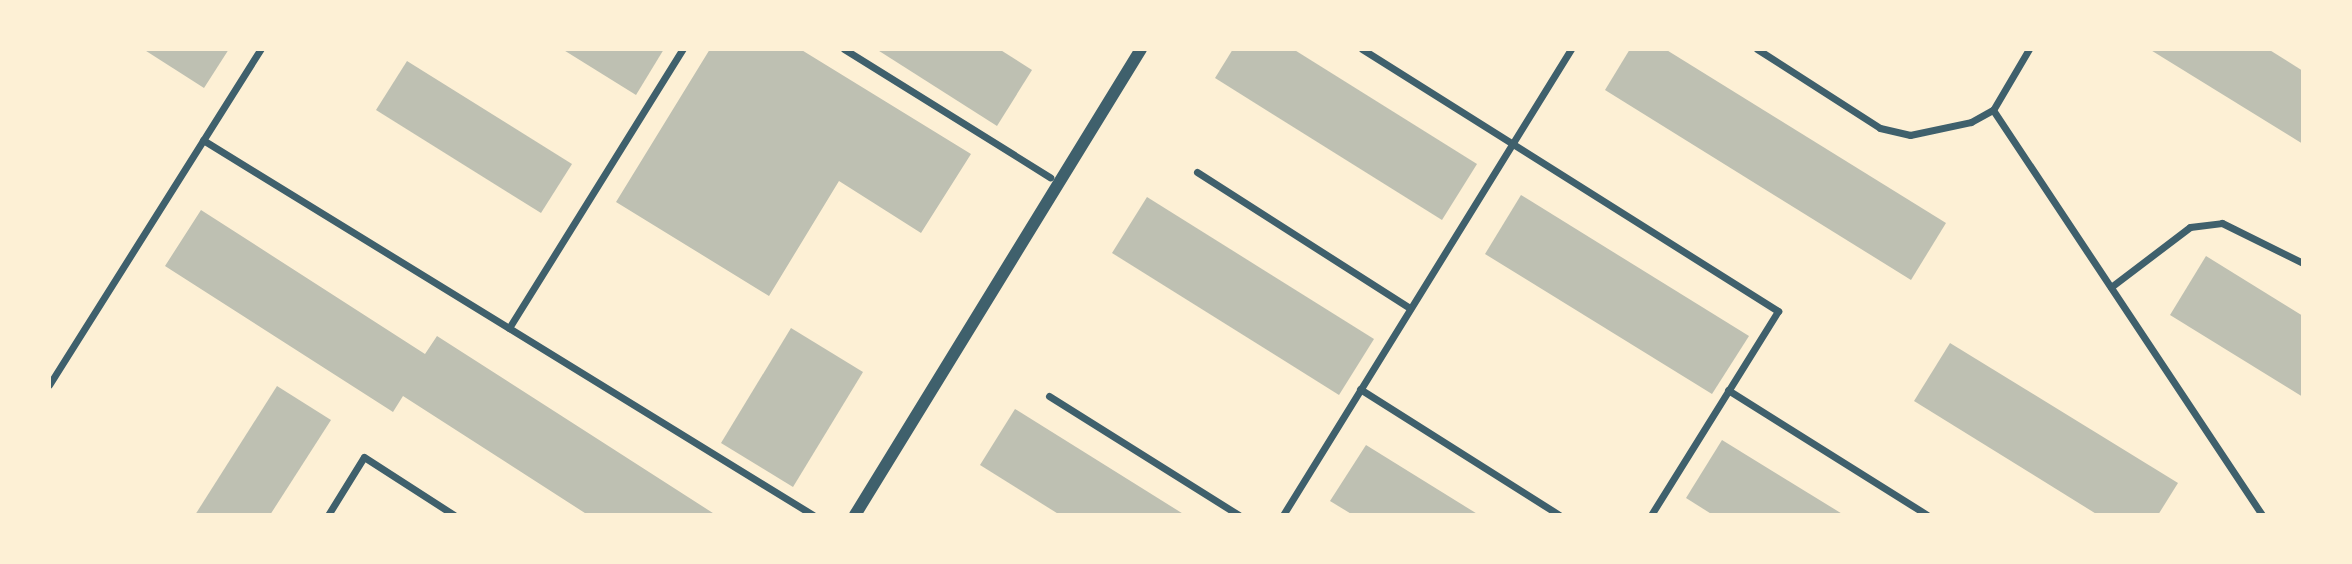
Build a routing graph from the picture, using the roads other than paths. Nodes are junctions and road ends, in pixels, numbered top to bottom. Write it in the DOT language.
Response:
graph roads {
  1 [pos="261,49"];
  2 [pos="683,49"];
  3 [pos="844,49"];
  4 [pos="1141,49"];
  5 [pos="1362,49"];
  6 [pos="1571,49"];
  7 [pos="1756,49"];
  8 [pos="2029,49"];
  9 [pos="1993,110"];
  10 [pos="203,140"];
  11 [pos="1512,144"];
  12 [pos="1197,172"];
  13 [pos="1050,177"];
  14 [pos="2303,263"];
  15 [pos="2111,288"];
  16 [pos="1410,308"];
  17 [pos="509,328"];
  18 [pos="49,385"];
  19 [pos="1360,389"];
  20 [pos="1728,390"];
  21 [pos="1049,396"];
  22 [pos="327,515"];
  23 [pos="454,515"];
  24 [pos="813,515"];
  25 [pos="855,515"];
  26 [pos="1239,515"];
  27 [pos="1283,515"];
  28 [pos="1559,515"];
  29 [pos="1651,515"];
  30 [pos="1927,515"];
  31 [pos="2262,515"];
  1 -- 10 [label="street"];
  2 -- 17 [label="street"];
  3 -- 13 [label="street"];
  4 -- 25 [label="street"];
  5 -- 11 [label="street"];
  6 -- 11 [label="street"];
  7 -- 9 [label="street"];
  8 -- 9 [label="street"];
  9 -- 15 [label="street"];
  10 -- 17 [label="street"];
  10 -- 18 [label="street"];
  11 -- 16 [label="street"];
  11 -- 20 [label="street"];
  12 -- 16 [label="street"];
  14 -- 15 [label="street"];
  15 -- 31 [label="street"];
  16 -- 19 [label="street"];
  17 -- 24 [label="street"];
  19 -- 27 [label="street"];
  19 -- 28 [label="street"];
  20 -- 29 [label="street"];
  20 -- 30 [label="street"];
  21 -- 26 [label="street"];
  22 -- 23 [label="street"];
}
